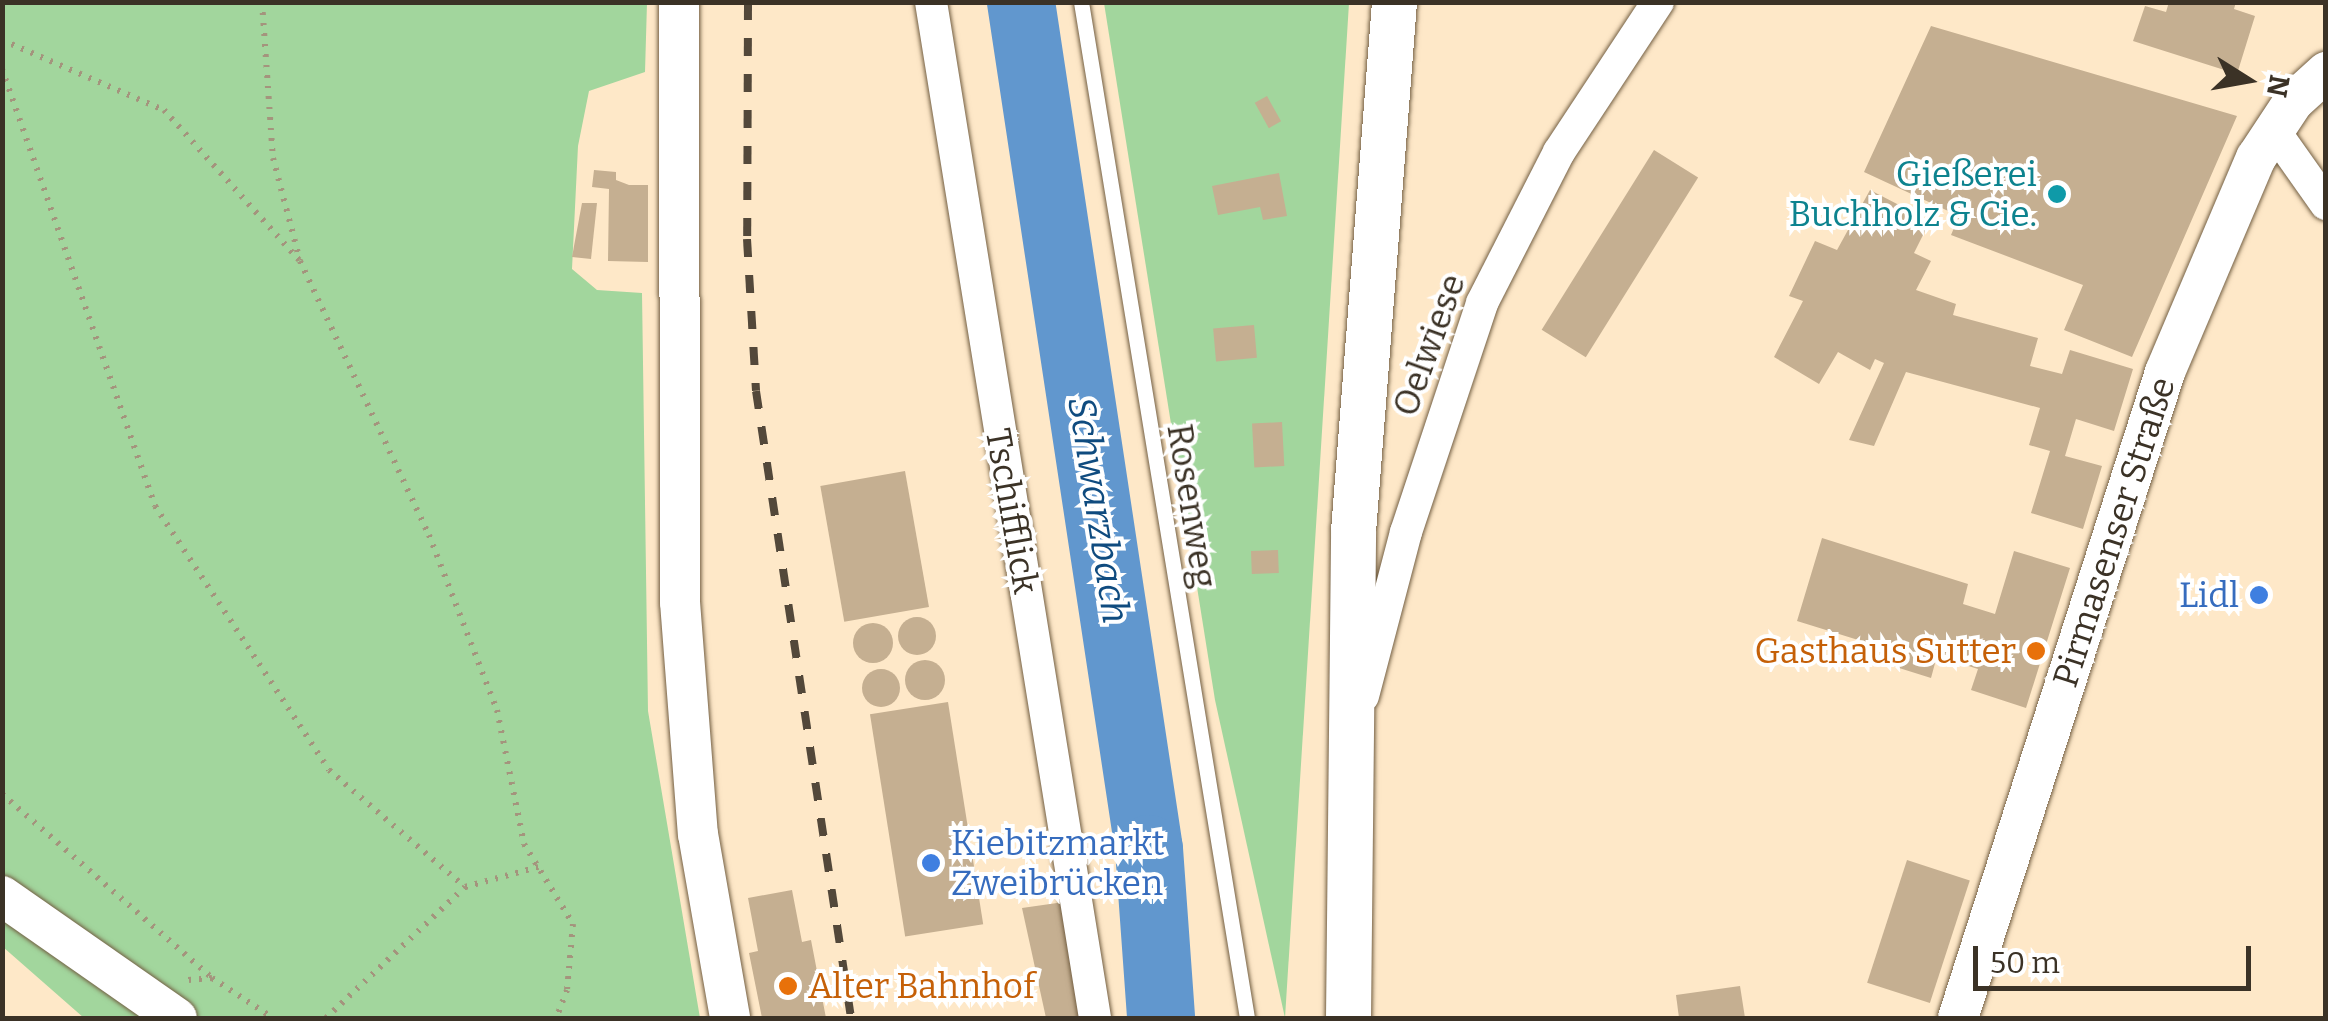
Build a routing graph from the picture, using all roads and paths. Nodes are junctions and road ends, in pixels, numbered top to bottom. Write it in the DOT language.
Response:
graph roads {
  1 [pos="262,2"];
  2 [pos="680,2"];
  3 [pos="931,2"];
  4 [pos="1081,2"];
  5 [pos="1394,2"];
  6 [pos="1658,2"];
  7 [pos="2,40"];
  8 [pos="2,68"];
  9 [pos="2326,72"];
  10 [pos="2273,129"];
  11 [pos="2326,204"];
  12 [pos="300,261"];
  13 [pos="1350,746"];
  14 [pos="2,794"];
  15 [pos="538,867"];
  16 [pos="465,887"];
  17 [pos="2,896"];
  18 [pos="212,978"];
  19 [pos="130,986"];
  20 [pos="177,1018"];
  21 [pos="273,1018"];
  22 [pos="326,1018"];
  23 [pos="556,1018"];
  24 [pos="730,1018"];
  25 [pos="1095,1018"];
  26 [pos="1247,1018"];
  27 [pos="1348,1018"];
  28 [pos="1958,1018"];
  1 -- 12 [label="path"];
  2 -- 24 [label="street"];
  3 -- 25 [label="street, Tschifflick"];
  4 -- 26 [label="lane, Rosenweg"];
  5 -- 13 [label="main road"];
  6 -- 13 [label="street, Oelwiese"];
  7 -- 12 [label="path"];
  8 -- 16 [label="path"];
  9 -- 10 [label="street, Pirmasenser Straße"];
  10 -- 11 [label="street"];
  10 -- 28 [label="street, Pirmasenser Straße"];
  12 -- 15 [label="path"];
  13 -- 27 [label="main road"];
  14 -- 18 [label="path"];
  15 -- 16 [label="path"];
  15 -- 23 [label="path"];
  16 -- 22 [label="path"];
  17 -- 19 [label="street"];
  18 -- 19 [label="path"];
  18 -- 21 [label="path"];
  19 -- 20 [label="street"];
}
